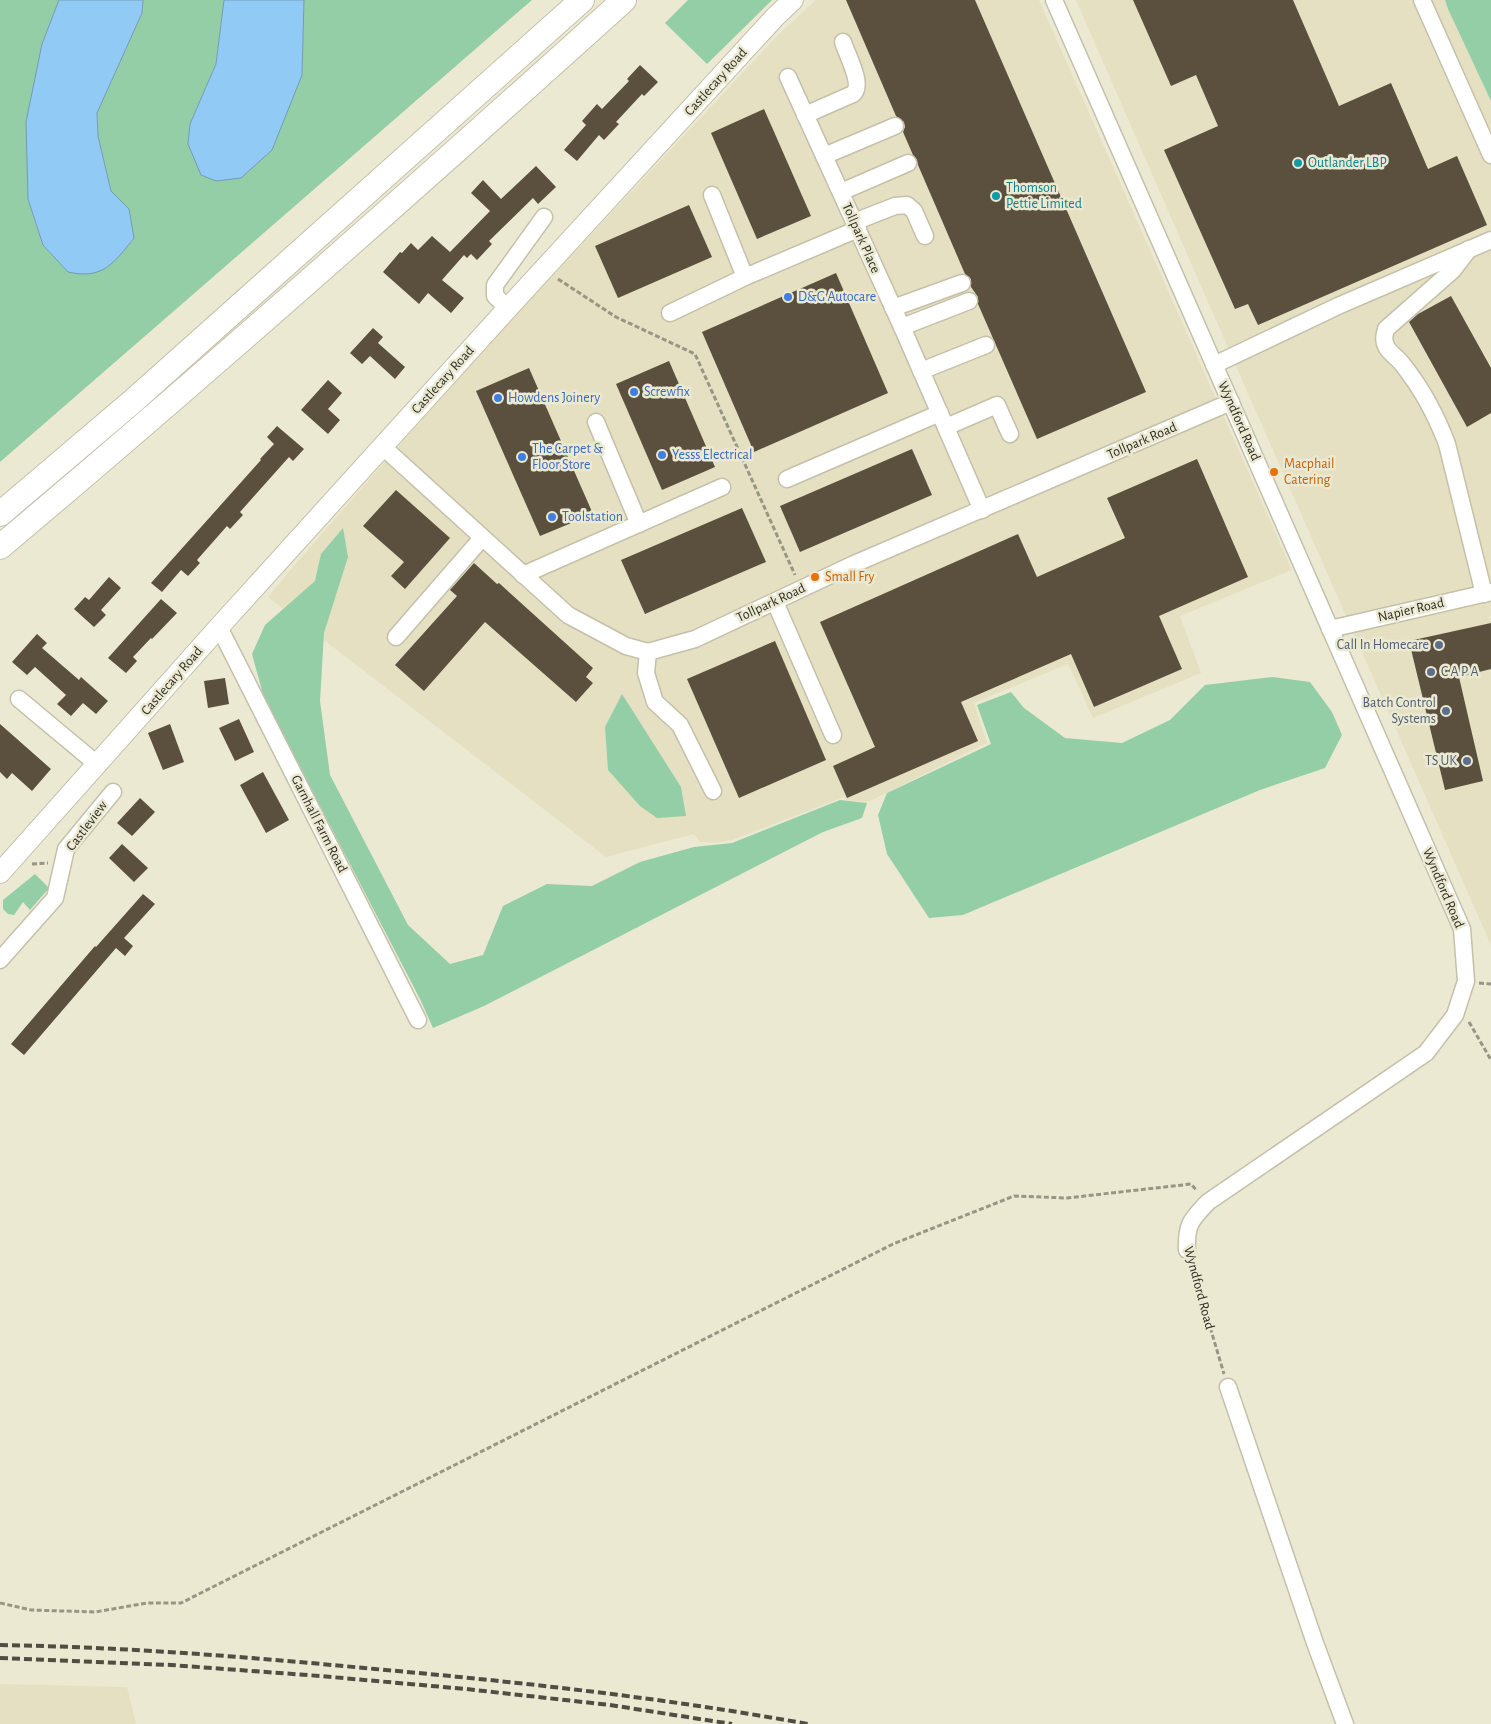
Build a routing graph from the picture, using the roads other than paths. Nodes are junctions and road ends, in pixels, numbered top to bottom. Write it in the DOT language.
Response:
graph roads {
  1 [pos="582,0"];
  2 [pos="624,0"];
  3 [pos="793,0"];
  4 [pos="1054,0"];
  5 [pos="1422,0"];
  6 [pos="842,42"];
  7 [pos="788,77"];
  8 [pos="805,115"];
  9 [pos="895,126"];
  10 [pos="1491,155"];
  11 [pos="824,156"];
  12 [pos="908,163"];
  13 [pos="841,192"];
  14 [pos="712,195"];
  15 [pos="544,217"];
  16 [pos="856,226"];
  17 [pos="925,236"];
  18 [pos="1491,240"];
  19 [pos="1469,250"];
  20 [pos="745,277"];
  21 [pos="962,283"];
  22 [pos="969,301"];
  23 [pos="508,308"];
  24 [pos="893,308"];
  25 [pos="670,313"];
  26 [pos="902,327"];
  27 [pos="986,345"];
  28 [pos="1214,365"];
  29 [pos="922,371"];
  30 [pos="1231,402"];
  31 [pos="943,420"];
  32 [pos="596,422"];
  33 [pos="1010,434"];
  34 [pos="383,447"];
  35 [pos="788,479"];
  36 [pos="722,487"];
  37 [pos="982,510"];
  38 [pos="0,514"];
  39 [pos="639,524"];
  40 [pos="482,538"];
  41 [pos="0,547"];
  42 [pos="522,574"];
  43 [pos="1488,593"];
  44 [pos="775,602"];
  45 [pos="219,627"];
  46 [pos="1330,628"];
  47 [pos="396,637"];
  48 [pos="648,652"];
  49 [pos="19,700"];
  50 [pos="833,735"];
  51 [pos="98,765"];
  52 [pos="712,791"];
  53 [pos="113,792"];
  54 [pos="0,873"];
  55 [pos="0,960"];
  56 [pos="418,1020"];
  57 [pos="1187,1250"];
  58 [pos="1228,1387"];
  59 [pos="1345,1724"];
  1 -- 38 [label="highway"];
  2 -- 41 [label="highway"];
  3 -- 23 [label="main road, Castlecary Road"];
  4 -- 28 [label="street, Wyndford Road"];
  5 -- 10 [label="street"];
  6 -- 8 [label="street"];
  7 -- 8 [label="street, Tollpark Place"];
  8 -- 11 [label="street, Tollpark Place"];
  9 -- 11 [label="street"];
  11 -- 13 [label="street, Tollpark Place"];
  12 -- 13 [label="street"];
  13 -- 16 [label="street, Tollpark Place"];
  14 -- 20 [label="street"];
  15 -- 23 [label="street"];
  16 -- 17 [label="street"];
  16 -- 20 [label="street"];
  16 -- 24 [label="street, Tollpark Place"];
  18 -- 19 [label="street"];
  19 -- 28 [label="street"];
  19 -- 43 [label="street"];
  20 -- 25 [label="street"];
  21 -- 24 [label="street"];
  22 -- 26 [label="street"];
  23 -- 34 [label="main road, Castlecary Road"];
  24 -- 26 [label="street, Tollpark Place"];
  26 -- 29 [label="street, Tollpark Place"];
  27 -- 29 [label="street"];
  28 -- 30 [label="street, Wyndford Road"];
  29 -- 31 [label="street, Tollpark Place"];
  30 -- 37 [label="street, Tollpark Road"];
  30 -- 46 [label="street, Wyndford Road"];
  31 -- 33 [label="street"];
  31 -- 35 [label="street"];
  31 -- 37 [label="street, Tollpark Place"];
  32 -- 39 [label="street"];
  34 -- 40 [label="street"];
  34 -- 45 [label="main road, Castlecary Road"];
  36 -- 39 [label="street"];
  37 -- 44 [label="street, Tollpark Road"];
  39 -- 42 [label="street"];
  40 -- 42 [label="street"];
  40 -- 47 [label="street"];
  42 -- 48 [label="street"];
  43 -- 46 [label="street, Napier Road"];
  44 -- 48 [label="street, Tollpark Road"];
  44 -- 50 [label="street"];
  45 -- 51 [label="main road, Castlecary Road"];
  45 -- 56 [label="street, Garnhall Farm Road"];
  46 -- 57 [label="street, Wyndford Road"];
  48 -- 52 [label="street"];
  49 -- 51 [label="street"];
  51 -- 54 [label="main road, Castlecary Road"];
  53 -- 55 [label="street, Castleview"];
  58 -- 59 [label="street"];
}
